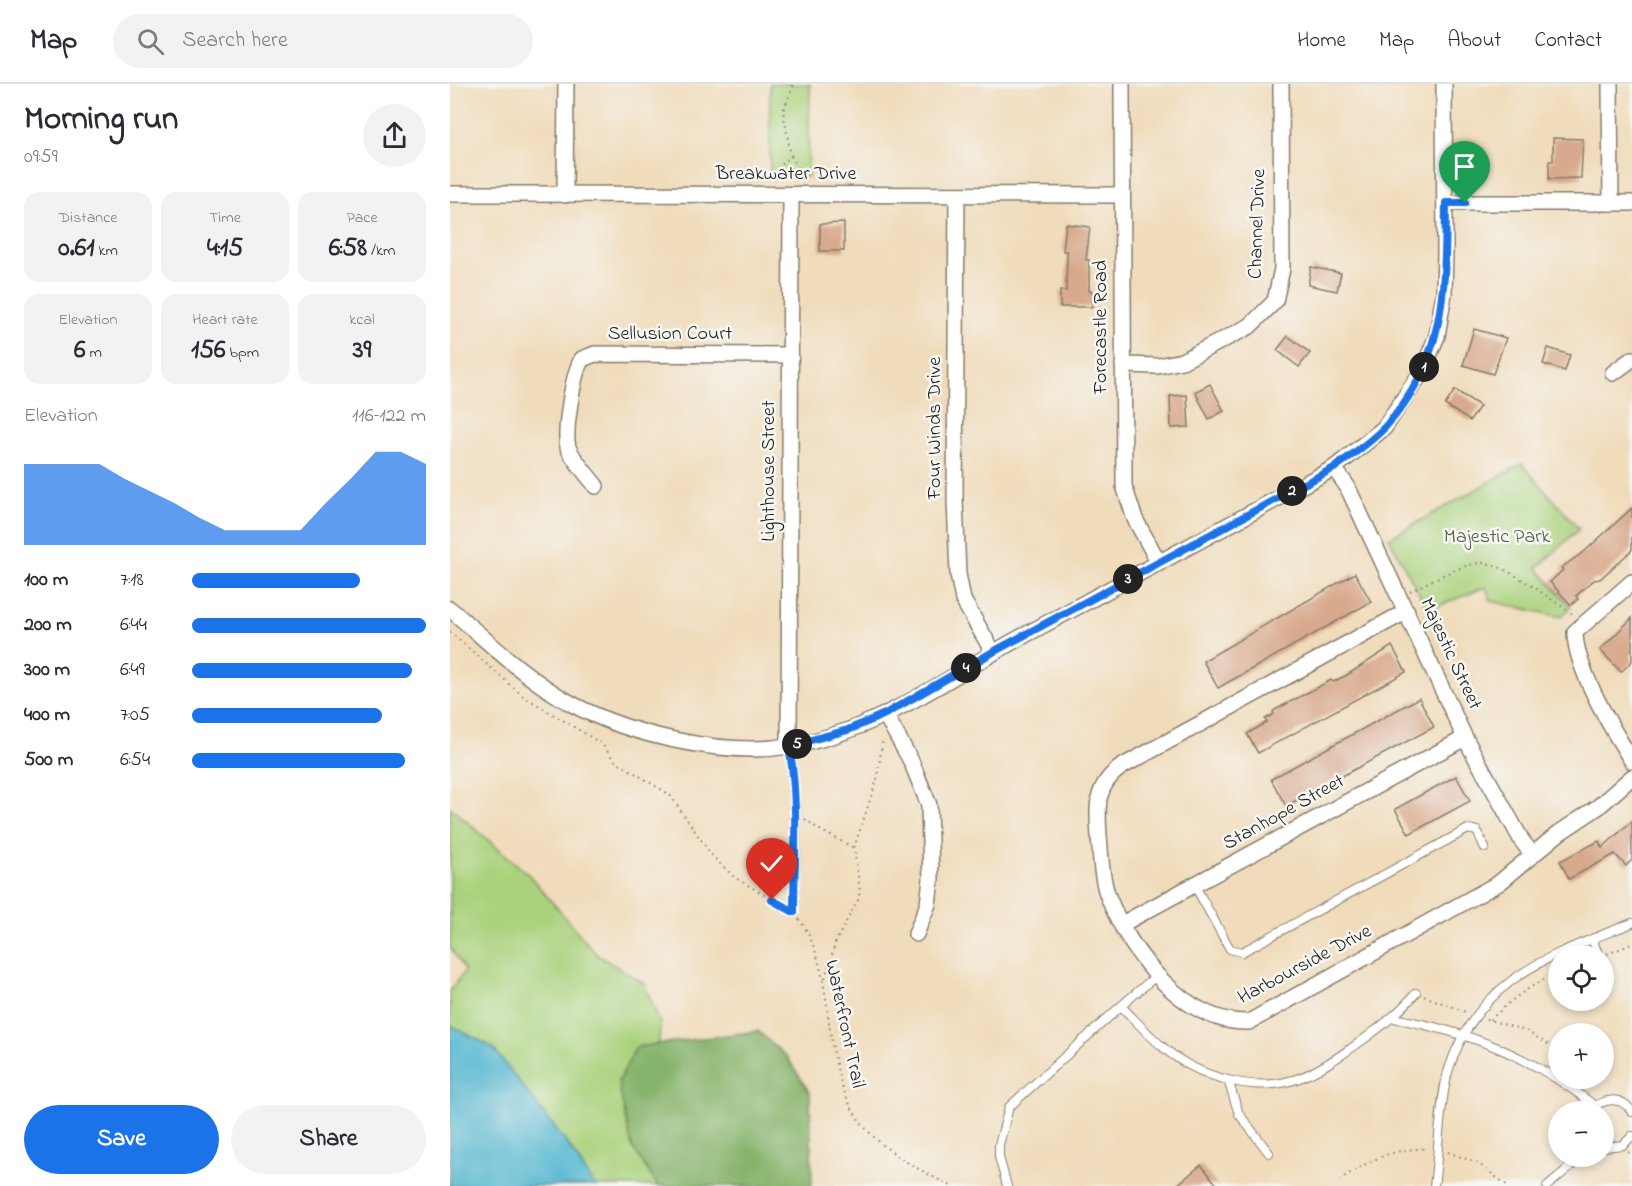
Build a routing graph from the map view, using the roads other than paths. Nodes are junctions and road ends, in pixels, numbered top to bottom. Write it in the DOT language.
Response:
graph roads {
  1 [pos="566,84"];
  2 [pos="1122,84"];
  3 [pos="1281,84"];
  4 [pos="1444,84"];
  5 [pos="1610,84"];
  6 [pos="450,194"];
  7 [pos="566,195"];
  8 [pos="791,195"];
  9 [pos="957,195"];
  10 [pos="1121,195"];
  11 [pos="1446,203"];
  12 [pos="1611,203"];
  13 [pos="1632,203"];
  14 [pos="790,355"];
  15 [pos="1632,359"];
  16 [pos="1123,365"];
  17 [pos="1613,373"];
  18 [pos="1334,468"];
  19 [pos="596,486"];
  20 [pos="1159,563"];
  21 [pos="1632,582"];
  22 [pos="450,609"];
  23 [pos="1407,611"];
  24 [pos="993,652"];
  25 [pos="885,714"];
  26 [pos="1465,738"];
  27 [pos="789,746"];
  28 [pos="1632,761"];
  29 [pos="1632,777"];
  30 [pos="1485,848"];
  31 [pos="1533,855"];
  32 [pos="1195,886"];
  33 [pos="794,912"];
  34 [pos="1632,923"];
  35 [pos="1122,924"];
  36 [pos="916,934"];
  37 [pos="1592,939"];
  38 [pos="1595,945"];
  39 [pos="1157,975"];
  40 [pos="1416,993"];
  41 [pos="1122,1006"];
  42 [pos="1394,1018"];
  43 [pos="1463,1035"];
  44 [pos="1228,1080"];
  45 [pos="1583,1101"];
  46 [pos="1603,1101"];
  47 [pos="1632,1112"];
  48 [pos="1632,1136"];
  49 [pos="1614,1146"];
  50 [pos="1269,1153"];
  51 [pos="1570,1167"];
  52 [pos="1007,1186"];
  53 [pos="1434,1186"];
  54 [pos="1547,1186"];
  1 -- 7 [label="street"];
  2 -- 10 [label="street, Forecastle Road"];
  3 -- 16 [label="street, Channel Drive"];
  4 -- 11 [label="street"];
  5 -- 12 [label="street"];
  6 -- 7 [label="street, Breakwater Drive"];
  7 -- 8 [label="street, Breakwater Drive"];
  8 -- 9 [label="street, Breakwater Drive"];
  8 -- 14 [label="street, Lighthouse Street"];
  9 -- 10 [label="street, Breakwater Drive"];
  9 -- 24 [label="street, Four Winds Drive"];
  10 -- 16 [label="street, Forecastle Road"];
  11 -- 12 [label="street"];
  11 -- 18 [label="street"];
  12 -- 13 [label="street"];
  14 -- 19 [label="street, Sellusion Court"];
  14 -- 27 [label="street, Lighthouse Street"];
  15 -- 17 [label="street"];
  16 -- 20 [label="street, Forecastle Road"];
  18 -- 20 [label="street"];
  18 -- 23 [label="street, Majestic Street"];
  20 -- 24 [label="street"];
  21 -- 28 [label="street"];
  22 -- 27 [label="street"];
  23 -- 26 [label="street, Majestic Street"];
  23 -- 35 [label="street, Harbourside Drive"];
  24 -- 25 [label="street"];
  25 -- 27 [label="street"];
  25 -- 36 [label="street"];
  26 -- 31 [label="street, Majestic Street"];
  26 -- 32 [label="street, Stanhope Street"];
  27 -- 33 [label="lane"];
  29 -- 31 [label="street, Harbourside Drive"];
  30 -- 32 [label="lane"];
  31 -- 39 [label="street, Harbourside Drive"];
  32 -- 35 [label="street, Stanhope Street"];
  34 -- 37 [label="lane"];
  35 -- 39 [label="street, Harbourside Drive"];
  37 -- 38 [label="lane"];
  37 -- 43 [label="lane"];
  39 -- 41 [label="lane"];
  40 -- 42 [label="lane"];
  41 -- 44 [label="lane"];
  41 -- 52 [label="lane"];
  42 -- 43 [label="lane"];
  42 -- 44 [label="lane"];
  43 -- 45 [label="lane"];
  43 -- 53 [label="lane"];
  44 -- 50 [label="lane"];
  46 -- 47 [label="lane"];
  48 -- 49 [label="lane"];
  51 -- 54 [label="lane"];
}
